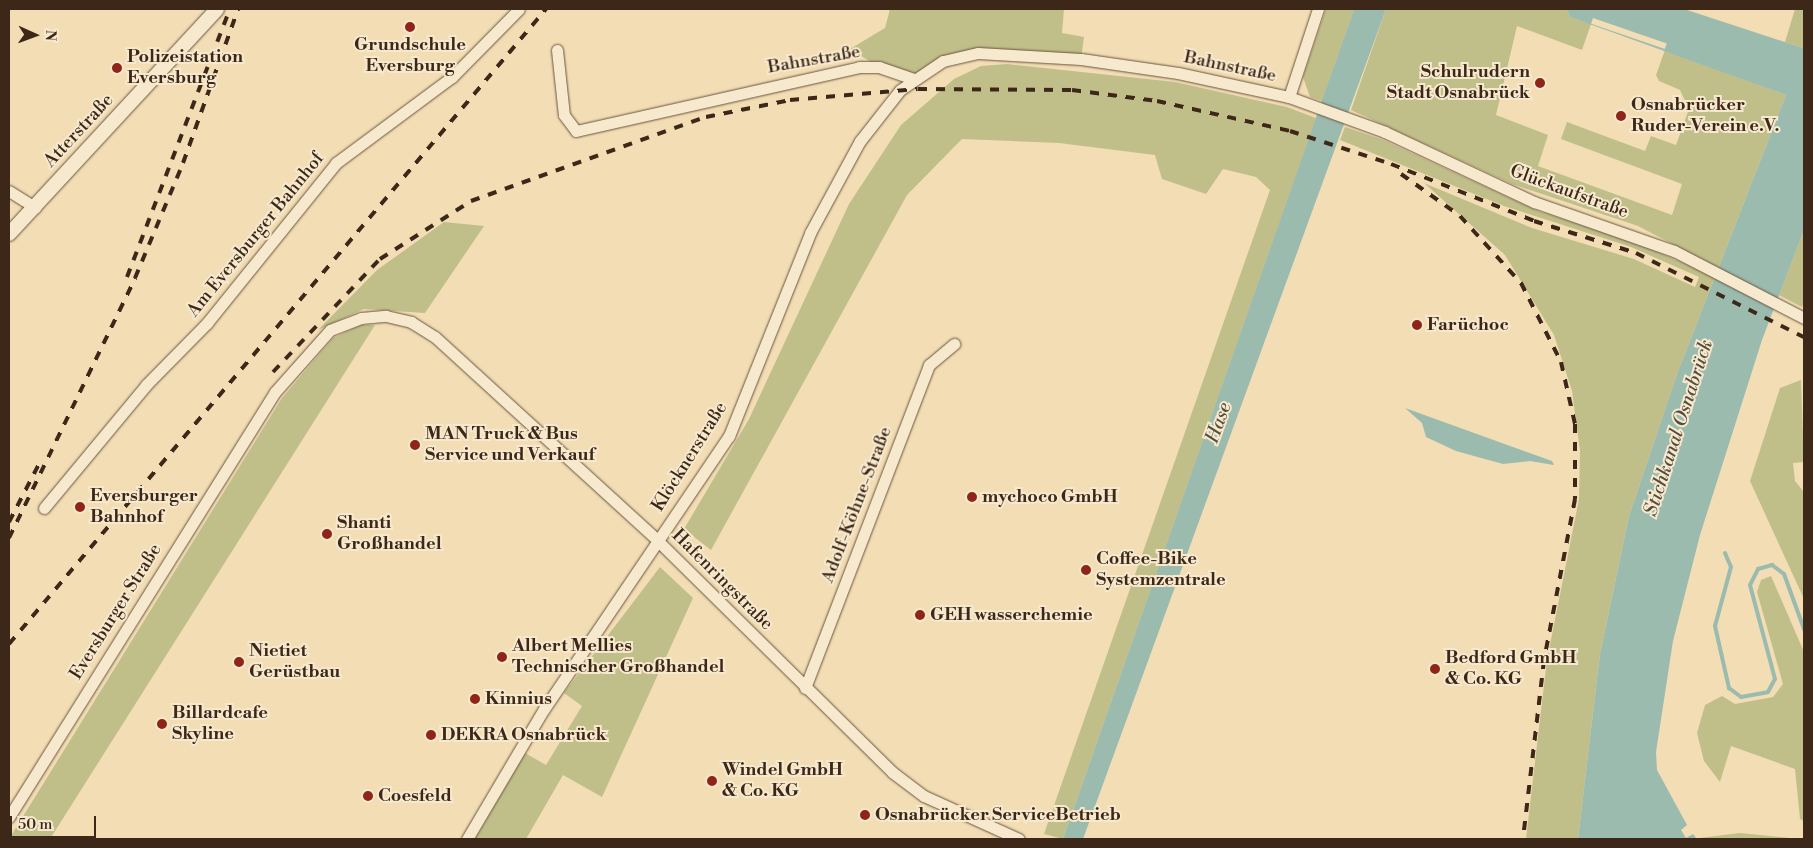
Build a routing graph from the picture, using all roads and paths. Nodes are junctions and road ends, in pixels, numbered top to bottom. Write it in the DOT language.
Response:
graph roads {
  1 [pos="217,9"];
  2 [pos="519,9"];
  3 [pos="1318,9"];
  4 [pos="557,50"];
  5 [pos="913,79"];
  6 [pos="1289,97"];
  7 [pos="9,191"];
  8 [pos="35,207"];
  9 [pos="9,234"];
  10 [pos="386,316"];
  11 [pos="1802,317"];
  12 [pos="954,344"];
  13 [pos="44,508"];
  14 [pos="658,540"];
  15 [pos="805,688"];
  16 [pos="9,817"];
  17 [pos="467,839"];
  18 [pos="1019,839"];
  1 -- 8 [label="street, Atterstraße"];
  2 -- 13 [label="street, Am Eversburger Bahnhof"];
  3 -- 6 [label="street"];
  4 -- 5 [label="street, Bahnstraße"];
  5 -- 6 [label="street, Bahnstraße"];
  5 -- 14 [label="street, Klöcknerstraße"];
  6 -- 11 [label="street, Glückaufstraße"];
  7 -- 8 [label="street"];
  8 -- 9 [label="street, Atterstraße"];
  10 -- 14 [label="street, Hafenringstraße"];
  10 -- 16 [label="street, Eversburger Straße"];
  12 -- 15 [label="street, Adolf-Köhne-Straße"];
  14 -- 15 [label="street, Hafenringstraße"];
  14 -- 17 [label="street, Klöcknerstraße"];
  15 -- 18 [label="street, Hafenringstraße"];
}
